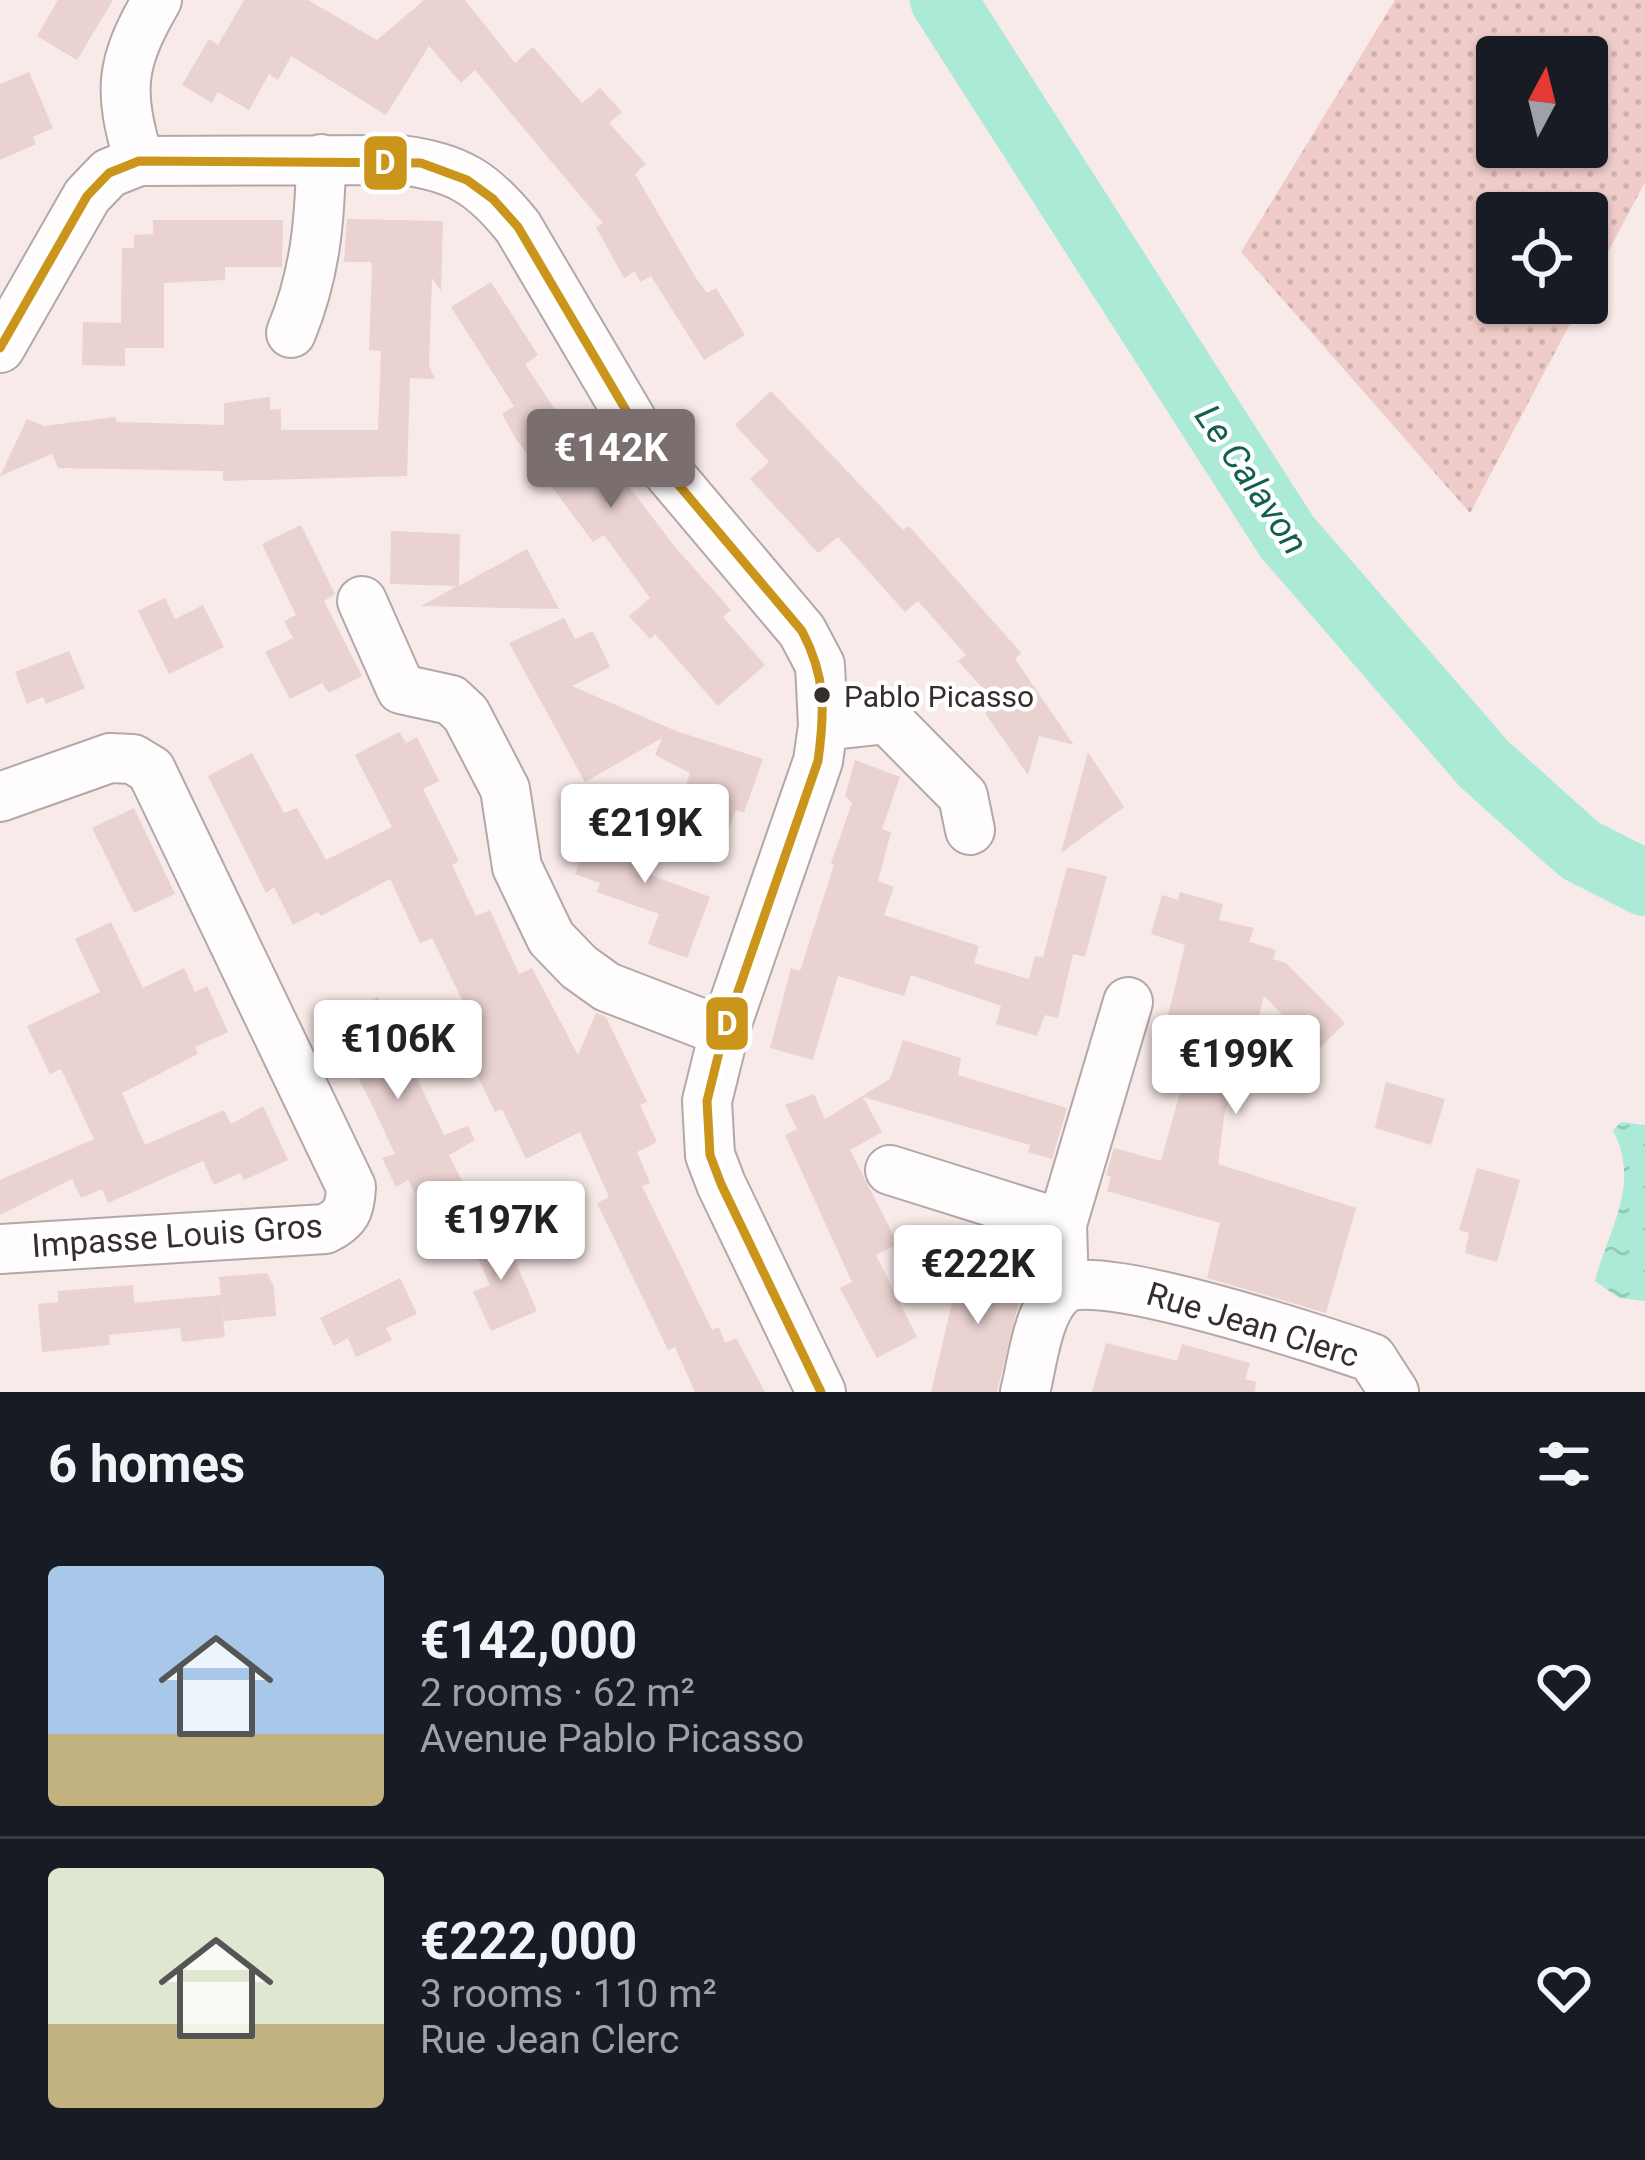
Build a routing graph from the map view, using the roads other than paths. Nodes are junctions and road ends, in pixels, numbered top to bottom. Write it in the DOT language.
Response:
graph roads {
  1 [pos="157,0"];
  2 [pos="321,159"];
  3 [pos="139,161"];
  4 [pos="291,333"];
  5 [pos="0,348"];
  6 [pos="362,601"];
  7 [pos="824,726"];
  8 [pos="0,797"];
  9 [pos="970,830"];
  10 [pos="1128,1002"];
  11 [pos="724,1032"];
  12 [pos="890,1169"];
  13 [pos="1062,1224"];
  14 [pos="0,1249"];
  15 [pos="1064,1288"];
  16 [pos="821,1392"];
  17 [pos="1025,1392"];
  18 [pos="1394,1392"];
  1 -- 3 [label="street"];
  2 -- 3 [label="street"];
  2 -- 4 [label="street"];
  2 -- 7 [label="street"];
  3 -- 5 [label="street"];
  6 -- 11 [label="street"];
  7 -- 9 [label="street"];
  7 -- 11 [label="street"];
  8 -- 14 [label="street, Impasse Louis Gros"];
  10 -- 13 [label="street"];
  11 -- 16 [label="street"];
  12 -- 13 [label="street"];
  13 -- 15 [label="street"];
  15 -- 17 [label="street"];
  15 -- 18 [label="street, Rue Jean Clerc"];
}
